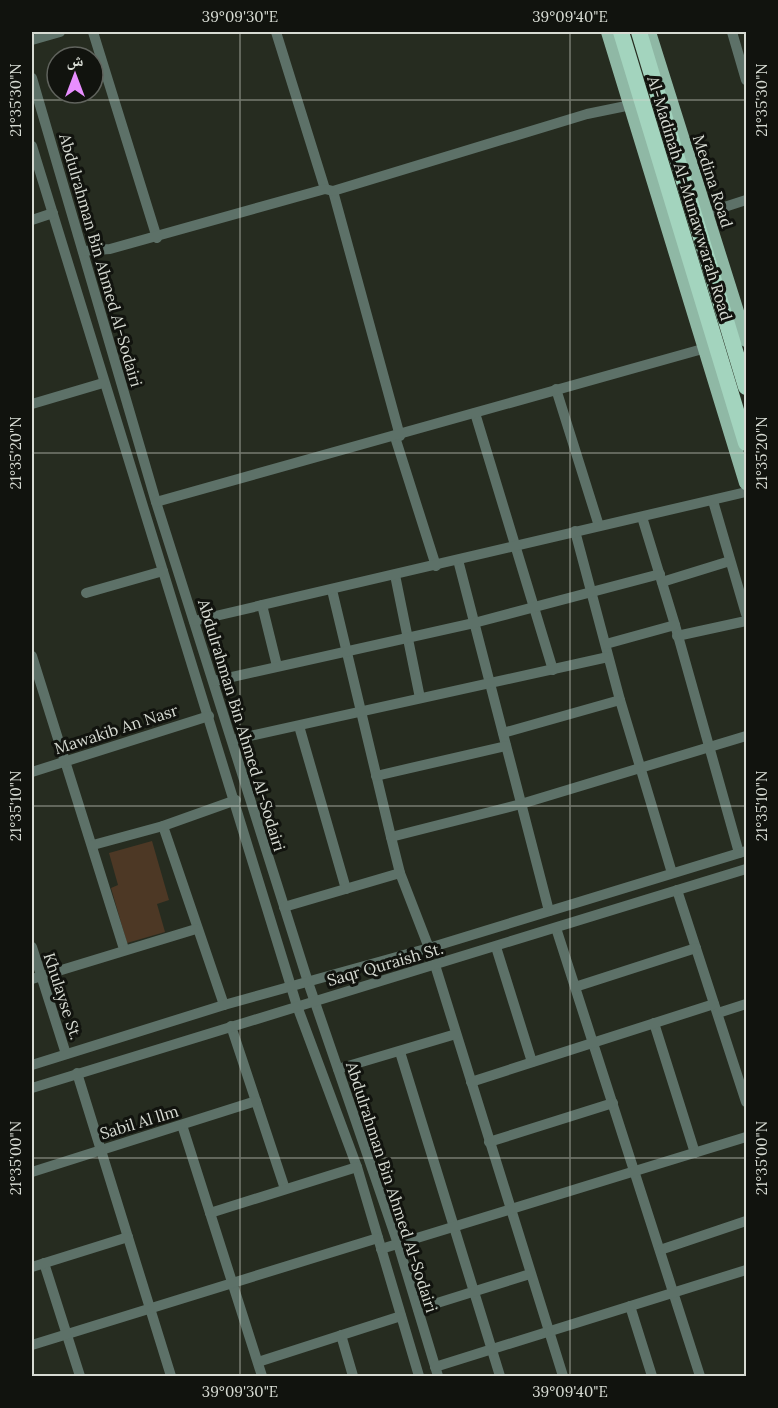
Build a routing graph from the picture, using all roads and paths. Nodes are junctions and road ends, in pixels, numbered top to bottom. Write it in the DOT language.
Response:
graph roads {
  1 [pos="60,32"];
  2 [pos="93,32"];
  3 [pos="276,32"];
  4 [pos="608,32"];
  5 [pos="621,32"];
  6 [pos="639,32"];
  7 [pos="649,32"];
  8 [pos="732,32"];
  9 [pos="32,40"];
  10 [pos="745,68"];
  11 [pos="32,78"];
  12 [pos="747,80"];
  13 [pos="631,105"];
  14 [pos="648,123"];
  15 [pos="52,147"];
  16 [pos="33,150"];
  17 [pos="329,190"];
  18 [pos="747,200"];
  19 [pos="53,213"];
  20 [pos="706,213"];
  21 [pos="32,220"];
  22 [pos="157,237"];
  23 [pos="705,250"];
  24 [pos="83,251"];
  25 [pos="689,294"];
  26 [pos="746,338"];
  27 [pos="747,345"];
  28 [pos="706,348"];
  29 [pos="103,383"];
  30 [pos="747,387"];
  31 [pos="556,388"];
  32 [pos="32,404"];
  33 [pos="475,413"];
  34 [pos="397,436"];
  35 [pos="747,443"];
  36 [pos="747,483"];
  37 [pos="747,492"];
  38 [pos="712,501"];
  39 [pos="156,502"];
  40 [pos="642,517"];
  41 [pos="599,526"];
  42 [pos="575,531"];
  43 [pos="515,546"];
  44 [pos="458,560"];
  45 [pos="730,561"];
  46 [pos="436,566"];
  47 [pos="163,571"];
  48 [pos="395,575"];
  49 [pos="661,578"];
  50 [pos="332,590"];
  51 [pos="592,592"];
  52 [pos="86,593"];
  53 [pos="262,605"];
  54 [pos="534,607"];
  55 [pos="747,614"];
  56 [pos="194,621"];
  57 [pos="747,621"];
  58 [pos="474,623"];
  59 [pos="675,625"];
  60 [pos="677,636"];
  61 [pos="406,637"];
  62 [pos="606,644"];
  63 [pos="345,650"];
  64 [pos="32,657"];
  65 [pos="608,657"];
  66 [pos="277,666"];
  67 [pos="553,670"];
  68 [pos="214,681"];
  69 [pos="490,684"];
  70 [pos="420,698"];
  71 [pos="620,700"];
  72 [pos="359,710"];
  73 [pos="209,716"];
  74 [pos="299,726"];
  75 [pos="502,733"];
  76 [pos="747,736"];
  77 [pos="232,740"];
  78 [pos="506,746"];
  79 [pos="709,748"];
  80 [pos="65,762"];
  81 [pos="640,768"];
  82 [pos="32,772"];
  83 [pos="376,776"];
  84 [pos="236,800"];
  85 [pos="521,804"];
  86 [pos="163,826"];
  87 [pos="391,837"];
  88 [pos="93,845"];
  89 [pos="743,852"];
  90 [pos="746,870"];
  91 [pos="400,873"];
  92 [pos="672,873"];
  93 [pos="346,889"];
  94 [pos="677,890"];
  95 [pos="284,907"];
  96 [pos="549,911"];
  97 [pos="517,921"];
  98 [pos="556,928"];
  99 [pos="196,929"];
  100 [pos="523,938"];
  101 [pos="32,947"];
  102 [pos="496,947"];
  103 [pos="429,948"];
  104 [pos="696,948"];
  105 [pos="124,949"];
  106 [pos="435,966"];
  107 [pos="36,978"];
  108 [pos="308,982"];
  109 [pos="292,987"];
  110 [pos="575,987"];
  111 [pos="314,999"];
  112 [pos="747,1004"];
  113 [pos="224,1005"];
  114 [pos="297,1006"];
  115 [pos="716,1009"];
  116 [pos="654,1023"];
  117 [pos="231,1026"];
  118 [pos="456,1034"];
  119 [pos="593,1043"];
  120 [pos="400,1052"];
  121 [pos="66,1054"];
  122 [pos="532,1062"];
  123 [pos="32,1065"];
  124 [pos="338,1069"];
  125 [pos="77,1073"];
  126 [pos="471,1082"];
  127 [pos="32,1088"];
  128 [pos="256,1101"];
  129 [pos="747,1102"];
  130 [pos="613,1103"];
  131 [pos="182,1125"];
  132 [pos="747,1137"];
  133 [pos="489,1142"];
  134 [pos="101,1150"];
  135 [pos="695,1153"];
  136 [pos="357,1167"];
  137 [pos="635,1171"];
  138 [pos="32,1172"];
  139 [pos="285,1189"];
  140 [pos="510,1209"];
  141 [pos="210,1213"];
  142 [pos="747,1221"];
  143 [pos="455,1226"];
  144 [pos="128,1237"];
  145 [pos="380,1243"];
  146 [pos="398,1244"];
  147 [pos="660,1250"];
  148 [pos="44,1263"];
  149 [pos="32,1267"];
  150 [pos="747,1270"];
  151 [pos="530,1274"];
  152 [pos="232,1283"];
  153 [pos="475,1291"];
  154 [pos="673,1293"];
  155 [pos="630,1306"];
  156 [pos="150,1308"];
  157 [pos="418,1309"];
  158 [pos="401,1316"];
  159 [pos="549,1331"];
  160 [pos="67,1334"];
  161 [pos="341,1335"];
  162 [pos="32,1345"];
  163 [pos="492,1349"];
  164 [pos="258,1362"];
  165 [pos="436,1372"];
  166 [pos="80,1377"];
  167 [pos="171,1377"];
  168 [pos="262,1377"];
  169 [pos="353,1377"];
  170 [pos="419,1377"];
  171 [pos="501,1377"];
  172 [pos="563,1377"];
  173 [pos="651,1377"];
  174 [pos="700,1377"];
  1 -- 9 [label="street"];
  2 -- 22 [label="street"];
  3 -- 17 [label="street"];
  4 -- 13 [label="main road"];
  5 -- 14 [label="highway, Al-Madinah Al-Munawwarah Road"];
  6 -- 23 [label="highway, Al-Madinah Al-Munawwarah Road"];
  7 -- 20 [label="main road, Medina Road"];
  8 -- 10 [label="street"];
  10 -- 12 [label="street"];
  11 -- 15 [label="street, Abdulrahman Bin Ahmed Al-Sodairi"];
  13 -- 17 [label="street"];
  13 -- 25 [label="main road"];
  14 -- 25 [label="main road"];
  14 -- 35 [label="highway, Al-Madinah Al-Munawwarah Road"];
  15 -- 16 [label="street"];
  15 -- 24 [label="street, Abdulrahman Bin Ahmed Al-Sodairi"];
  16 -- 19 [label="street, Abdulrahman Bin Ahmed Al-Sodairi"];
  17 -- 22 [label="street"];
  17 -- 34 [label="street"];
  18 -- 20 [label="street"];
  19 -- 21 [label="street"];
  19 -- 29 [label="street, Abdulrahman Bin Ahmed Al-Sodairi"];
  20 -- 26 [label="main road, Medina Road"];
  22 -- 24 [label="street"];
  23 -- 27 [label="main road"];
  23 -- 30 [label="highway, Al-Madinah Al-Munawwarah Road"];
  24 -- 39 [label="street, Abdulrahman Bin Ahmed Al-Sodairi"];
  25 -- 28 [label="main road"];
  28 -- 31 [label="street"];
  28 -- 36 [label="main road"];
  29 -- 32 [label="street"];
  29 -- 47 [label="street, Abdulrahman Bin Ahmed Al-Sodairi"];
  31 -- 33 [label="street"];
  31 -- 41 [label="street"];
  33 -- 34 [label="street"];
  33 -- 43 [label="street"];
  34 -- 39 [label="street"];
  34 -- 46 [label="street"];
  37 -- 38 [label="street"];
  38 -- 40 [label="street"];
  38 -- 45 [label="street"];
  39 -- 56 [label="street, Abdulrahman Bin Ahmed Al-Sodairi"];
  40 -- 41 [label="street"];
  40 -- 49 [label="street"];
  41 -- 42 [label="street"];
  42 -- 43 [label="street"];
  42 -- 51 [label="street"];
  43 -- 44 [label="street"];
  43 -- 54 [label="street"];
  44 -- 46 [label="street"];
  44 -- 58 [label="street"];
  45 -- 49 [label="street"];
  45 -- 55 [label="street"];
  46 -- 48 [label="street"];
  47 -- 52 [label="street"];
  47 -- 73 [label="street, Abdulrahman Bin Ahmed Al-Sodairi"];
  48 -- 50 [label="street"];
  48 -- 61 [label="street"];
  49 -- 51 [label="street"];
  49 -- 59 [label="street"];
  50 -- 53 [label="street"];
  50 -- 63 [label="street"];
  51 -- 54 [label="street"];
  51 -- 62 [label="street"];
  53 -- 56 [label="street"];
  53 -- 66 [label="street"];
  54 -- 58 [label="street"];
  54 -- 67 [label="street"];
  56 -- 68 [label="street, Abdulrahman Bin Ahmed Al-Sodairi"];
  57 -- 60 [label="street"];
  58 -- 61 [label="street"];
  58 -- 69 [label="street"];
  59 -- 60 [label="street"];
  59 -- 62 [label="street"];
  60 -- 79 [label="street"];
  61 -- 63 [label="street"];
  61 -- 70 [label="street"];
  62 -- 65 [label="street"];
  63 -- 66 [label="street"];
  63 -- 72 [label="street"];
  64 -- 80 [label="street"];
  65 -- 67 [label="street"];
  65 -- 71 [label="street"];
  66 -- 68 [label="street"];
  67 -- 69 [label="street"];
  68 -- 77 [label="street, Abdulrahman Bin Ahmed Al-Sodairi"];
  69 -- 70 [label="street"];
  69 -- 75 [label="street"];
  70 -- 72 [label="street"];
  71 -- 75 [label="street"];
  71 -- 81 [label="street"];
  72 -- 74 [label="street"];
  72 -- 83 [label="street"];
  73 -- 80 [label="street, Mawakib An Nasr"];
  73 -- 84 [label="street, Abdulrahman Bin Ahmed Al-Sodairi"];
  74 -- 77 [label="street"];
  74 -- 93 [label="street"];
  75 -- 78 [label="street"];
  76 -- 79 [label="street"];
  77 -- 95 [label="street, Abdulrahman Bin Ahmed Al-Sodairi"];
  78 -- 83 [label="street"];
  78 -- 85 [label="street"];
  79 -- 81 [label="street"];
  79 -- 89 [label="street"];
  80 -- 82 [label="street, Mawakib An Nasr"];
  80 -- 88 [label="street"];
  81 -- 85 [label="street"];
  81 -- 92 [label="street"];
  83 -- 87 [label="street"];
  84 -- 86 [label="street"];
  84 -- 109 [label="street, Abdulrahman Bin Ahmed Al-Sodairi"];
  85 -- 87 [label="street"];
  85 -- 96 [label="street"];
  86 -- 88 [label="street"];
  86 -- 99 [label="street"];
  87 -- 91 [label="street"];
  88 -- 105 [label="street"];
  89 -- 92 [label="street, Saqr Quraish St."];
  90 -- 94 [label="street, Saqr Quraish St."];
  91 -- 93 [label="street"];
  91 -- 103 [label="street"];
  92 -- 96 [label="street, Saqr Quraish St."];
  93 -- 95 [label="street"];
  94 -- 98 [label="street, Saqr Quraish St."];
  94 -- 104 [label="street"];
  95 -- 108 [label="street, Abdulrahman Bin Ahmed Al-Sodairi"];
  96 -- 97 [label="street, Saqr Quraish St."];
  97 -- 100 [label="street"];
  97 -- 103 [label="street, Saqr Quraish St."];
  98 -- 100 [label="street, Saqr Quraish St."];
  98 -- 110 [label="street"];
  99 -- 105 [label="street"];
  99 -- 113 [label="street"];
  100 -- 102 [label="street, Saqr Quraish St."];
  101 -- 107 [label="street, Khulayse St."];
  102 -- 106 [label="street, Saqr Quraish St."];
  102 -- 122 [label="street"];
  103 -- 108 [label="street, Saqr Quraish St."];
  104 -- 110 [label="street"];
  104 -- 115 [label="street"];
  105 -- 107 [label="street"];
  106 -- 111 [label="street, Saqr Quraish St."];
  106 -- 118 [label="street"];
  107 -- 121 [label="street, Khulayse St."];
  108 -- 109 [label="street, Saqr Quraish St."];
  108 -- 111 [label="street, Abdulrahman Bin Ahmed Al-Sodairi"];
  109 -- 113 [label="street, Saqr Quraish St."];
  109 -- 114 [label="street, Abdulrahman Bin Ahmed Al-Sodairi"];
  110 -- 119 [label="street"];
  111 -- 114 [label="street, Saqr Quraish St."];
  111 -- 124 [label="street, Abdulrahman Bin Ahmed Al-Sodairi"];
  112 -- 115 [label="street"];
  113 -- 121 [label="street, Saqr Quraish St."];
  114 -- 117 [label="street, Saqr Quraish St."];
  114 -- 136 [label="street, Abdulrahman Bin Ahmed Al-Sodairi"];
  115 -- 116 [label="street"];
  115 -- 129 [label="street"];
  116 -- 119 [label="street"];
  116 -- 135 [label="street"];
  117 -- 125 [label="street, Saqr Quraish St."];
  117 -- 128 [label="street"];
  118 -- 120 [label="street"];
  118 -- 126 [label="street"];
  119 -- 122 [label="street"];
  119 -- 130 [label="street"];
  120 -- 124 [label="street"];
  120 -- 143 [label="street"];
  121 -- 123 [label="street, Saqr Quraish St."];
  122 -- 126 [label="street"];
  124 -- 146 [label="street, Abdulrahman Bin Ahmed Al-Sodairi"];
  125 -- 127 [label="street, Saqr Quraish St."];
  125 -- 134 [label="street"];
  126 -- 133 [label="street"];
  128 -- 131 [label="street, Sabil Al llm"];
  128 -- 139 [label="street"];
  130 -- 133 [label="street"];
  130 -- 137 [label="street"];
  131 -- 134 [label="street, Sabil Al llm"];
  131 -- 141 [label="street"];
  132 -- 135 [label="street"];
  133 -- 140 [label="street"];
  134 -- 138 [label="street, Sabil Al llm"];
  134 -- 144 [label="street"];
  135 -- 137 [label="street"];
  136 -- 139 [label="street"];
  136 -- 145 [label="street, Abdulrahman Bin Ahmed Al-Sodairi"];
  137 -- 140 [label="street"];
  137 -- 147 [label="street"];
  139 -- 141 [label="street"];
  140 -- 143 [label="street"];
  140 -- 151 [label="street"];
  141 -- 152 [label="street"];
  142 -- 147 [label="street"];
  143 -- 146 [label="street"];
  143 -- 153 [label="street"];
  144 -- 148 [label="street"];
  144 -- 156 [label="street"];
  145 -- 146 [label="street"];
  145 -- 152 [label="street"];
  145 -- 158 [label="street, Abdulrahman Bin Ahmed Al-Sodairi"];
  146 -- 157 [label="street, Abdulrahman Bin Ahmed Al-Sodairi"];
  147 -- 154 [label="street"];
  148 -- 149 [label="street"];
  148 -- 160 [label="street"];
  150 -- 154 [label="street"];
  151 -- 153 [label="street"];
  151 -- 159 [label="street"];
  152 -- 156 [label="street"];
  152 -- 164 [label="street"];
  153 -- 157 [label="street"];
  153 -- 163 [label="street"];
  154 -- 155 [label="street"];
  154 -- 174 [label="street"];
  155 -- 159 [label="street"];
  155 -- 173 [label="street"];
  156 -- 160 [label="street"];
  156 -- 167 [label="street"];
  157 -- 165 [label="street, Abdulrahman Bin Ahmed Al-Sodairi"];
  158 -- 161 [label="street"];
  158 -- 170 [label="street, Abdulrahman Bin Ahmed Al-Sodairi"];
  159 -- 163 [label="street"];
  159 -- 172 [label="street"];
  160 -- 162 [label="street"];
  160 -- 166 [label="street"];
  161 -- 164 [label="street"];
  161 -- 169 [label="street"];
  163 -- 165 [label="street"];
  163 -- 171 [label="street"];
  164 -- 168 [label="street"];
}
